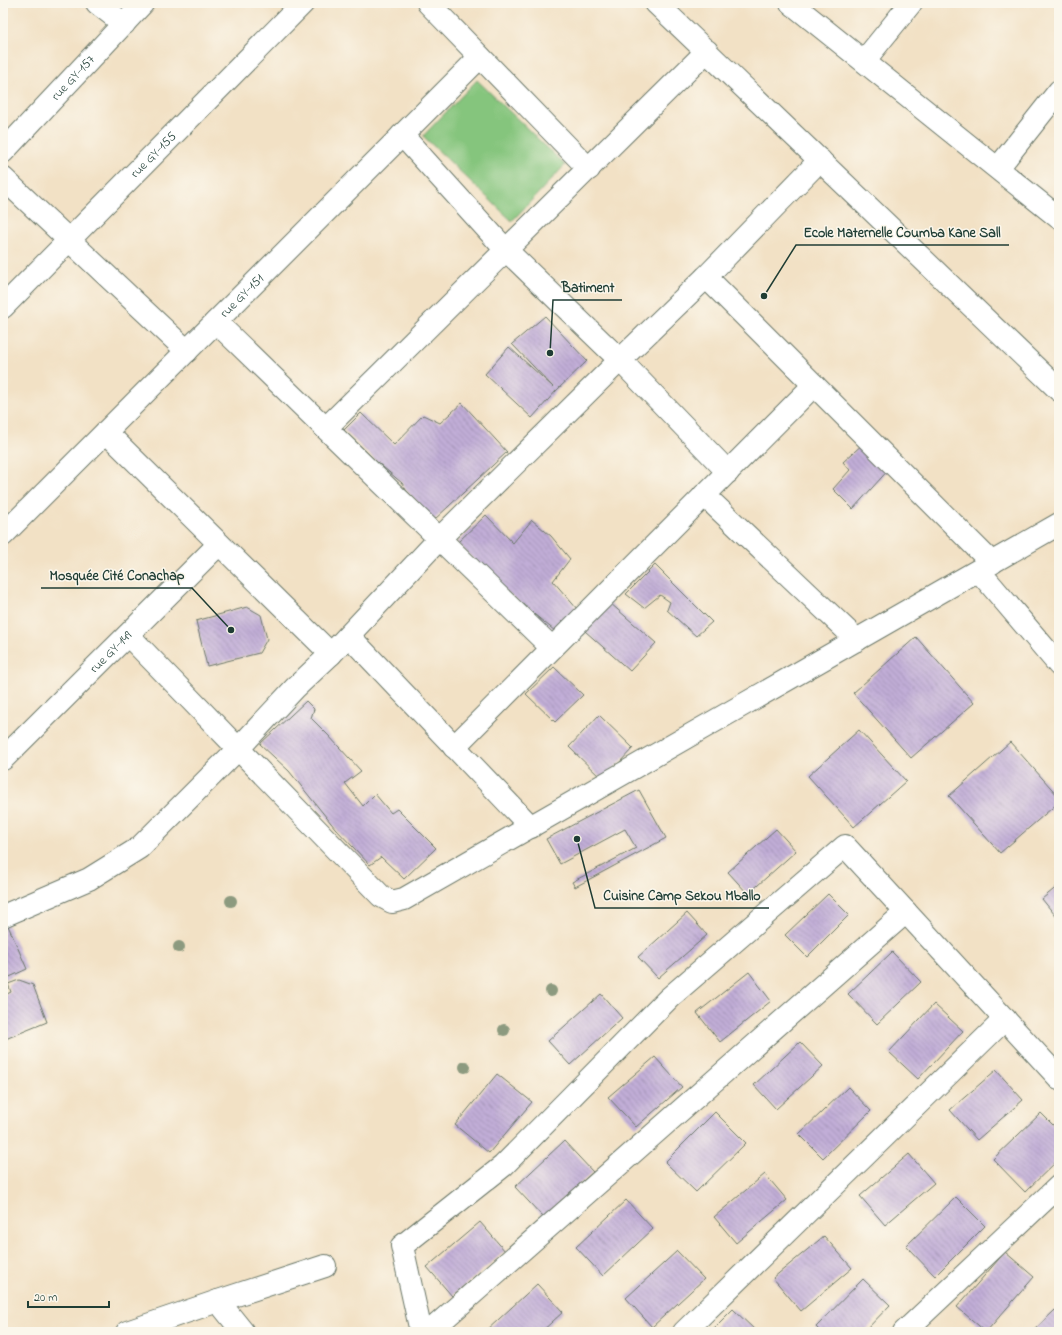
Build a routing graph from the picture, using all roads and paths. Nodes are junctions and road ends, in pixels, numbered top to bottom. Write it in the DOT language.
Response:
graph roads {
  1 [pos="97,3"];
  2 [pos="143,3"];
  3 [pos="303,3"];
  4 [pos="428,3"];
  5 [pos="656,3"];
  6 [pos="791,3"];
  7 [pos="911,3"];
  8 [pos="124,24"];
  9 [pos="707,51"];
  10 [pos="480,57"];
  11 [pos="864,61"];
  12 [pos="1059,91"];
  13 [pos="402,135"];
  14 [pos="3,152"];
  15 [pos="820,160"];
  16 [pos="589,168"];
  17 [pos="998,168"];
  18 [pos="3,178"];
  19 [pos="1059,218"];
  20 [pos="69,240"];
  21 [pos="506,249"];
  22 [pos="706,278"];
  23 [pos="3,307"];
  24 [pos="216,322"];
  25 [pos="187,351"];
  26 [pos="620,360"];
  27 [pos="814,385"];
  28 [pos="1059,390"];
  29 [pos="326,428"];
  30 [pos="106,432"];
  31 [pos="728,472"];
  32 [pos="704,496"];
  33 [pos="1059,524"];
  34 [pos="3,535"];
  35 [pos="440,538"];
  36 [pos="219,544"];
  37 [pos="986,567"];
  38 [pos="128,635"];
  39 [pos="349,636"];
  40 [pos="857,640"];
  41 [pos="552,648"];
  42 [pos="332,654"];
  43 [pos="1059,665"];
  44 [pos="454,747"];
  45 [pos="238,749"];
  46 [pos="3,760"];
  47 [pos="531,827"];
  48 [pos="906,912"];
  49 [pos="3,916"];
  50 [pos="1005,1019"];
  51 [pos="1059,1078"];
  52 [pos="1059,1186"];
  53 [pos="325,1266"];
  54 [pos="218,1301"];
  55 [pos="127,1332"];
  56 [pos="243,1332"];
  57 [pos="421,1332"];
  58 [pos="429,1332"];
  59 [pos="684,1332"];
  60 [pos="904,1332"];
  1 -- 8 [label="street"];
  2 -- 8 [label="street, rue GY-157"];
  3 -- 20 [label="street, rue GY-155"];
  4 -- 10 [label="street"];
  5 -- 9 [label="street"];
  6 -- 11 [label="street"];
  7 -- 11 [label="street"];
  8 -- 14 [label="street, rue GY-157"];
  9 -- 15 [label="street"];
  9 -- 16 [label="street"];
  10 -- 13 [label="street, rue GY-151"];
  10 -- 16 [label="street"];
  11 -- 17 [label="street"];
  12 -- 17 [label="street"];
  13 -- 21 [label="street"];
  13 -- 24 [label="street, rue GY-151"];
  15 -- 22 [label="street"];
  15 -- 28 [label="street"];
  16 -- 21 [label="street"];
  17 -- 19 [label="street"];
  18 -- 20 [label="street"];
  20 -- 23 [label="street, rue GY-155"];
  20 -- 25 [label="street"];
  21 -- 26 [label="street"];
  21 -- 29 [label="street"];
  22 -- 26 [label="street"];
  22 -- 27 [label="street"];
  24 -- 25 [label="street, rue GY-151"];
  24 -- 29 [label="street"];
  25 -- 30 [label="street, rue GY-151"];
  26 -- 31 [label="street"];
  26 -- 35 [label="street"];
  27 -- 31 [label="street"];
  27 -- 37 [label="street"];
  29 -- 35 [label="street"];
  30 -- 34 [label="street, rue GY-151"];
  30 -- 36 [label="street"];
  31 -- 32 [label="street"];
  32 -- 40 [label="street"];
  32 -- 41 [label="street"];
  33 -- 37 [label="street"];
  35 -- 39 [label="street"];
  35 -- 41 [label="street"];
  36 -- 38 [label="street, rue GY-149"];
  36 -- 42 [label="street"];
  37 -- 40 [label="street"];
  37 -- 43 [label="street"];
  38 -- 45 [label="street"];
  38 -- 46 [label="street, rue GY-149"];
  39 -- 42 [label="street"];
  39 -- 44 [label="street"];
  40 -- 47 [label="street"];
  41 -- 44 [label="street"];
  42 -- 45 [label="street"];
  44 -- 47 [label="street"];
  45 -- 47 [label="street"];
  45 -- 49 [label="street"];
  48 -- 50 [label="street"];
  48 -- 57 [label="street"];
  48 -- 58 [label="street"];
  50 -- 51 [label="street"];
  50 -- 59 [label="street"];
  52 -- 60 [label="street"];
  53 -- 54 [label="street"];
  54 -- 55 [label="street"];
  54 -- 56 [label="street"];
}
